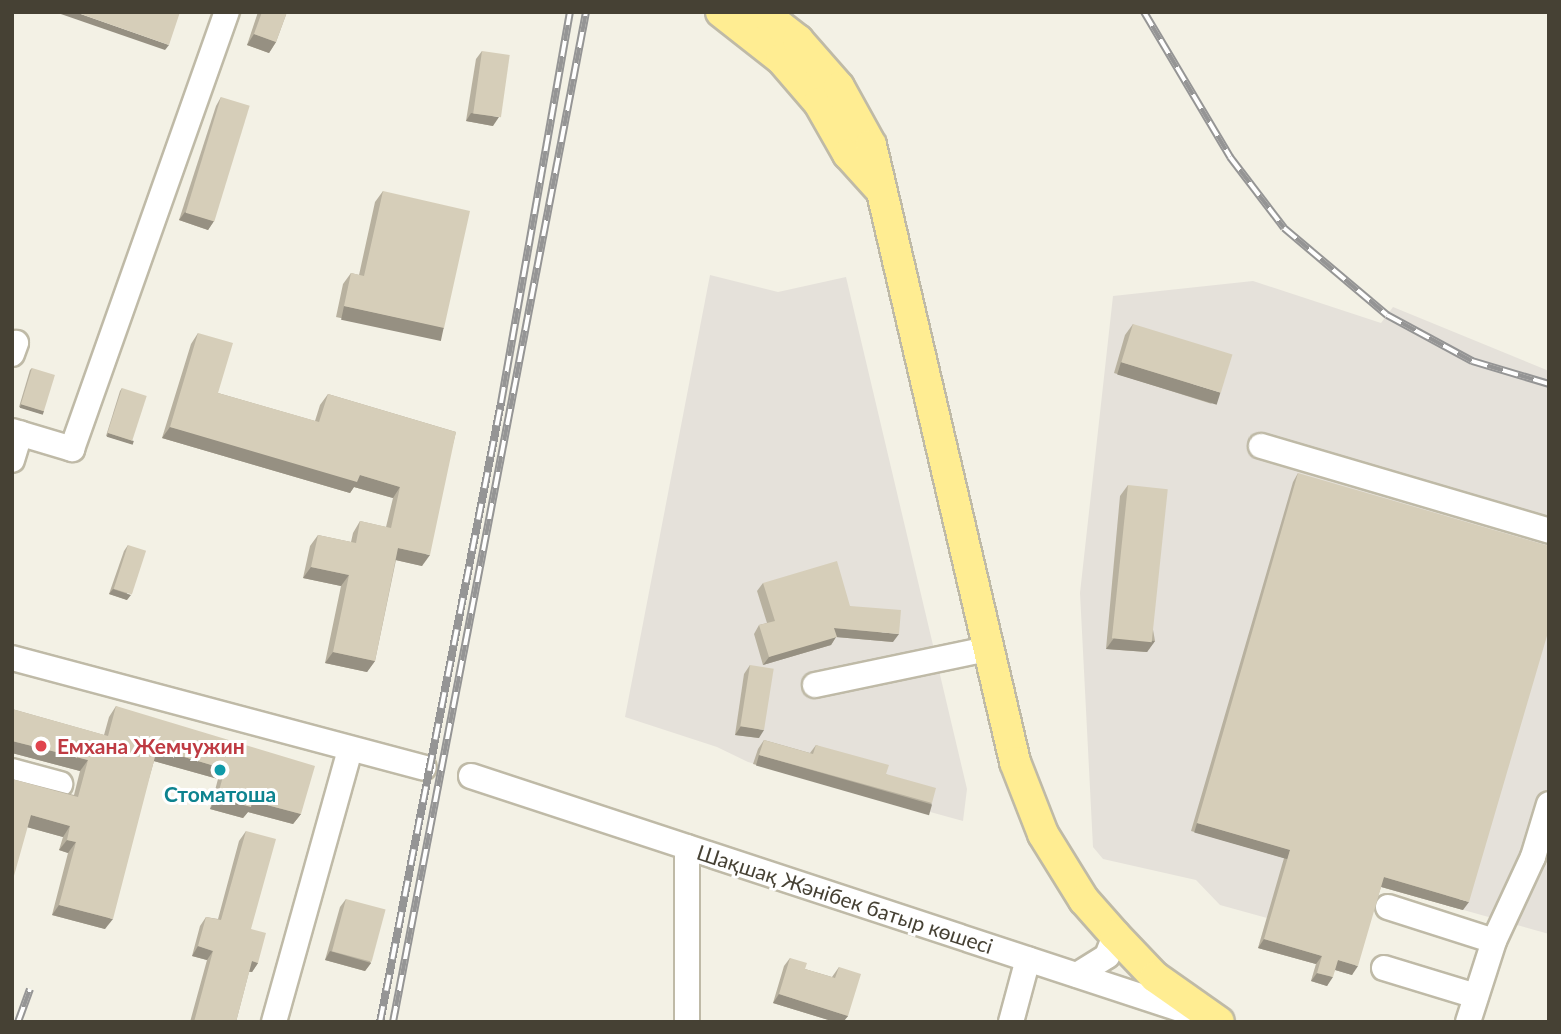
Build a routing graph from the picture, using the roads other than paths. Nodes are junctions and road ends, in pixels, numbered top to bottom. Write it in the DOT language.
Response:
graph roads {
  1 [pos="227,12"];
  2 [pos="721,12"];
  3 [pos="762,12"];
  4 [pos="878,187"];
  5 [pos="16,432"];
  6 [pos="1261,446"];
  7 [pos="12,460"];
  8 [pos="1549,531"];
  9 [pos="987,649"];
  10 [pos="12,658"];
  11 [pos="815,685"];
  12 [pos="350,750"];
  13 [pos="424,768"];
  14 [pos="12,771"];
  15 [pos="471,776"];
  16 [pos="60,784"];
  17 [pos="1549,804"];
  18 [pos="687,847"];
  19 [pos="1388,907"];
  20 [pos="1115,935"];
  21 [pos="1494,942"];
  22 [pos="1028,959"];
  23 [pos="1384,968"];
  24 [pos="1077,975"];
  25 [pos="1476,996"];
  26 [pos="1217,1021"];
  27 [pos="274,1022"];
  28 [pos="687,1022"];
  29 [pos="1011,1022"];
  30 [pos="1468,1022"];
  1 -- 5 [label="street"];
  2 -- 4 [label="main road"];
  3 -- 4 [label="main road"];
  4 -- 9 [label="main road"];
  5 -- 7 [label="street"];
  6 -- 8 [label="street"];
  9 -- 11 [label="street"];
  9 -- 20 [label="main road"];
  10 -- 12 [label="street"];
  12 -- 13 [label="street"];
  12 -- 27 [label="street"];
  14 -- 16 [label="street"];
  15 -- 18 [label="street, Шақшақ Жәнібек батыр көшесі"];
  17 -- 21 [label="street"];
  18 -- 22 [label="street, Шақшақ Жәнібек батыр көшесі"];
  18 -- 28 [label="street"];
  19 -- 21 [label="street"];
  20 -- 24 [label="street"];
  20 -- 26 [label="main road"];
  21 -- 25 [label="street"];
  22 -- 24 [label="street, Шақшақ Жәнібек батыр көшесі"];
  22 -- 29 [label="street"];
  23 -- 25 [label="street"];
  24 -- 26 [label="street, Шақшақ Жәнібек батыр көшесі"];
  25 -- 30 [label="street"];
}
